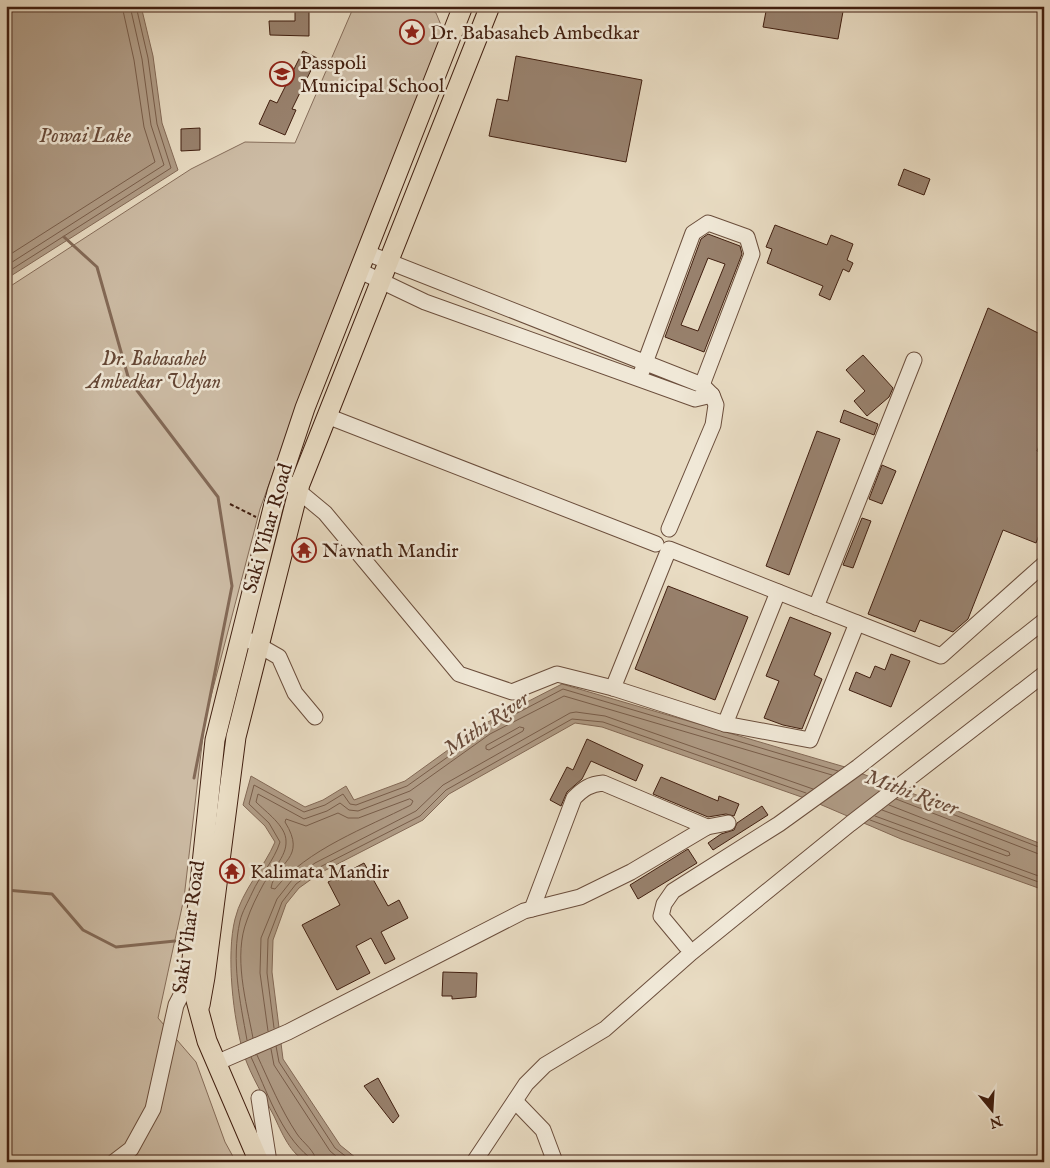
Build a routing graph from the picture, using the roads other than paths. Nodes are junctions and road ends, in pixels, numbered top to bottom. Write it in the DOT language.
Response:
graph roads {
  1 [pos="463,6"];
  2 [pos="490,6"];
  3 [pos="423,110"];
  4 [pos="445,119"];
  5 [pos="367,253"];
  6 [pos="388,262"];
  7 [pos="360,270"];
  8 [pos="381,280"];
  9 [pos="484,300"];
  10 [pos="476,320"];
  11 [pos="582,338"];
  12 [pos="576,358"];
  13 [pos="914,360"];
  14 [pos="644,363"];
  15 [pos="639,380"];
  16 [pos="707,390"];
  17 [pos="328,416"];
  18 [pos="282,477"];
  19 [pos="298,491"];
  20 [pos="669,529"];
  21 [pos="656,544"];
  22 [pos="1044,564"];
  23 [pos="778,592"];
  24 [pos="816,607"];
  25 [pos="1044,621"];
  26 [pos="857,623"];
  27 [pos="241,638"];
  28 [pos="259,644"];
  29 [pos="1044,674"];
  30 [pos="613,688"];
  31 [pos="225,700"];
  32 [pos="244,706"];
  33 [pos="315,717"];
  34 [pos="725,724"];
  35 [pos="210,787"];
  36 [pos="229,791"];
  37 [pos="728,822"];
  38 [pos="707,827"];
  39 [pos="532,909"];
  40 [pos="686,946"];
  41 [pos="198,977"];
  42 [pos="216,1063"];
  43 [pos="259,1098"];
  44 [pos="515,1101"];
  45 [pos="114,1162"];
  46 [pos="259,1162"];
  47 [pos="268,1162"];
  48 [pos="474,1162"];
  49 [pos="555,1162"];
  1 -- 3 [label="main road, Saki Vihar Road"];
  2 -- 4 [label="main road, Saki Vihar Road"];
  3 -- 4 [label="main road"];
  3 -- 5 [label="main road, Saki Vihar Road"];
  4 -- 6 [label="main road, Saki Vihar Road"];
  5 -- 6 [label="street"];
  5 -- 7 [label="main road, Saki Vihar Road"];
  6 -- 8 [label="main road, Saki Vihar Road"];
  6 -- 9 [label="street"];
  7 -- 8 [label="street"];
  7 -- 18 [label="main road, Saki Vihar Road"];
  8 -- 10 [label="street"];
  8 -- 17 [label="main road, Saki Vihar Road"];
  9 -- 10 [label="street"];
  9 -- 11 [label="street"];
  10 -- 12 [label="street"];
  11 -- 12 [label="street"];
  11 -- 14 [label="street"];
  12 -- 15 [label="street"];
  13 -- 24 [label="street"];
  14 -- 15 [label="street"];
  14 -- 16 [label="street"];
  14 -- 16 [label="street"];
  15 -- 16 [label="street"];
  16 -- 20 [label="street"];
  17 -- 19 [label="main road, Saki Vihar Road"];
  17 -- 21 [label="street"];
  18 -- 19 [label="street"];
  18 -- 27 [label="main road, Saki Vihar Road"];
  19 -- 28 [label="main road, Saki Vihar Road"];
  19 -- 30 [label="street"];
  22 -- 26 [label="street"];
  23 -- 24 [label="street"];
  23 -- 30 [label="street"];
  23 -- 34 [label="street"];
  24 -- 26 [label="street"];
  25 -- 40 [label="street"];
  26 -- 34 [label="street"];
  27 -- 28 [label="street"];
  27 -- 31 [label="main road, Saki Vihar Road"];
  28 -- 32 [label="main road, Saki Vihar Road"];
  28 -- 33 [label="street"];
  29 -- 44 [label="street"];
  30 -- 34 [label="street"];
  31 -- 32 [label="main road"];
  31 -- 35 [label="main road, Saki Vihar Road"];
  32 -- 36 [label="main road, Saki Vihar Road"];
  35 -- 36 [label="main road"];
  35 -- 41 [label="main road, Saki Vihar Road"];
  36 -- 41 [label="main road, Saki Vihar Road"];
  37 -- 38 [label="street"];
  38 -- 39 [label="street"];
  38 -- 39 [label="street"];
  39 -- 42 [label="street"];
  41 -- 42 [label="main road, Saki Vihar Road"];
  41 -- 45 [label="street"];
  42 -- 46 [label="main road"];
  43 -- 47 [label="street"];
  44 -- 48 [label="street"];
  44 -- 49 [label="street"];
}
